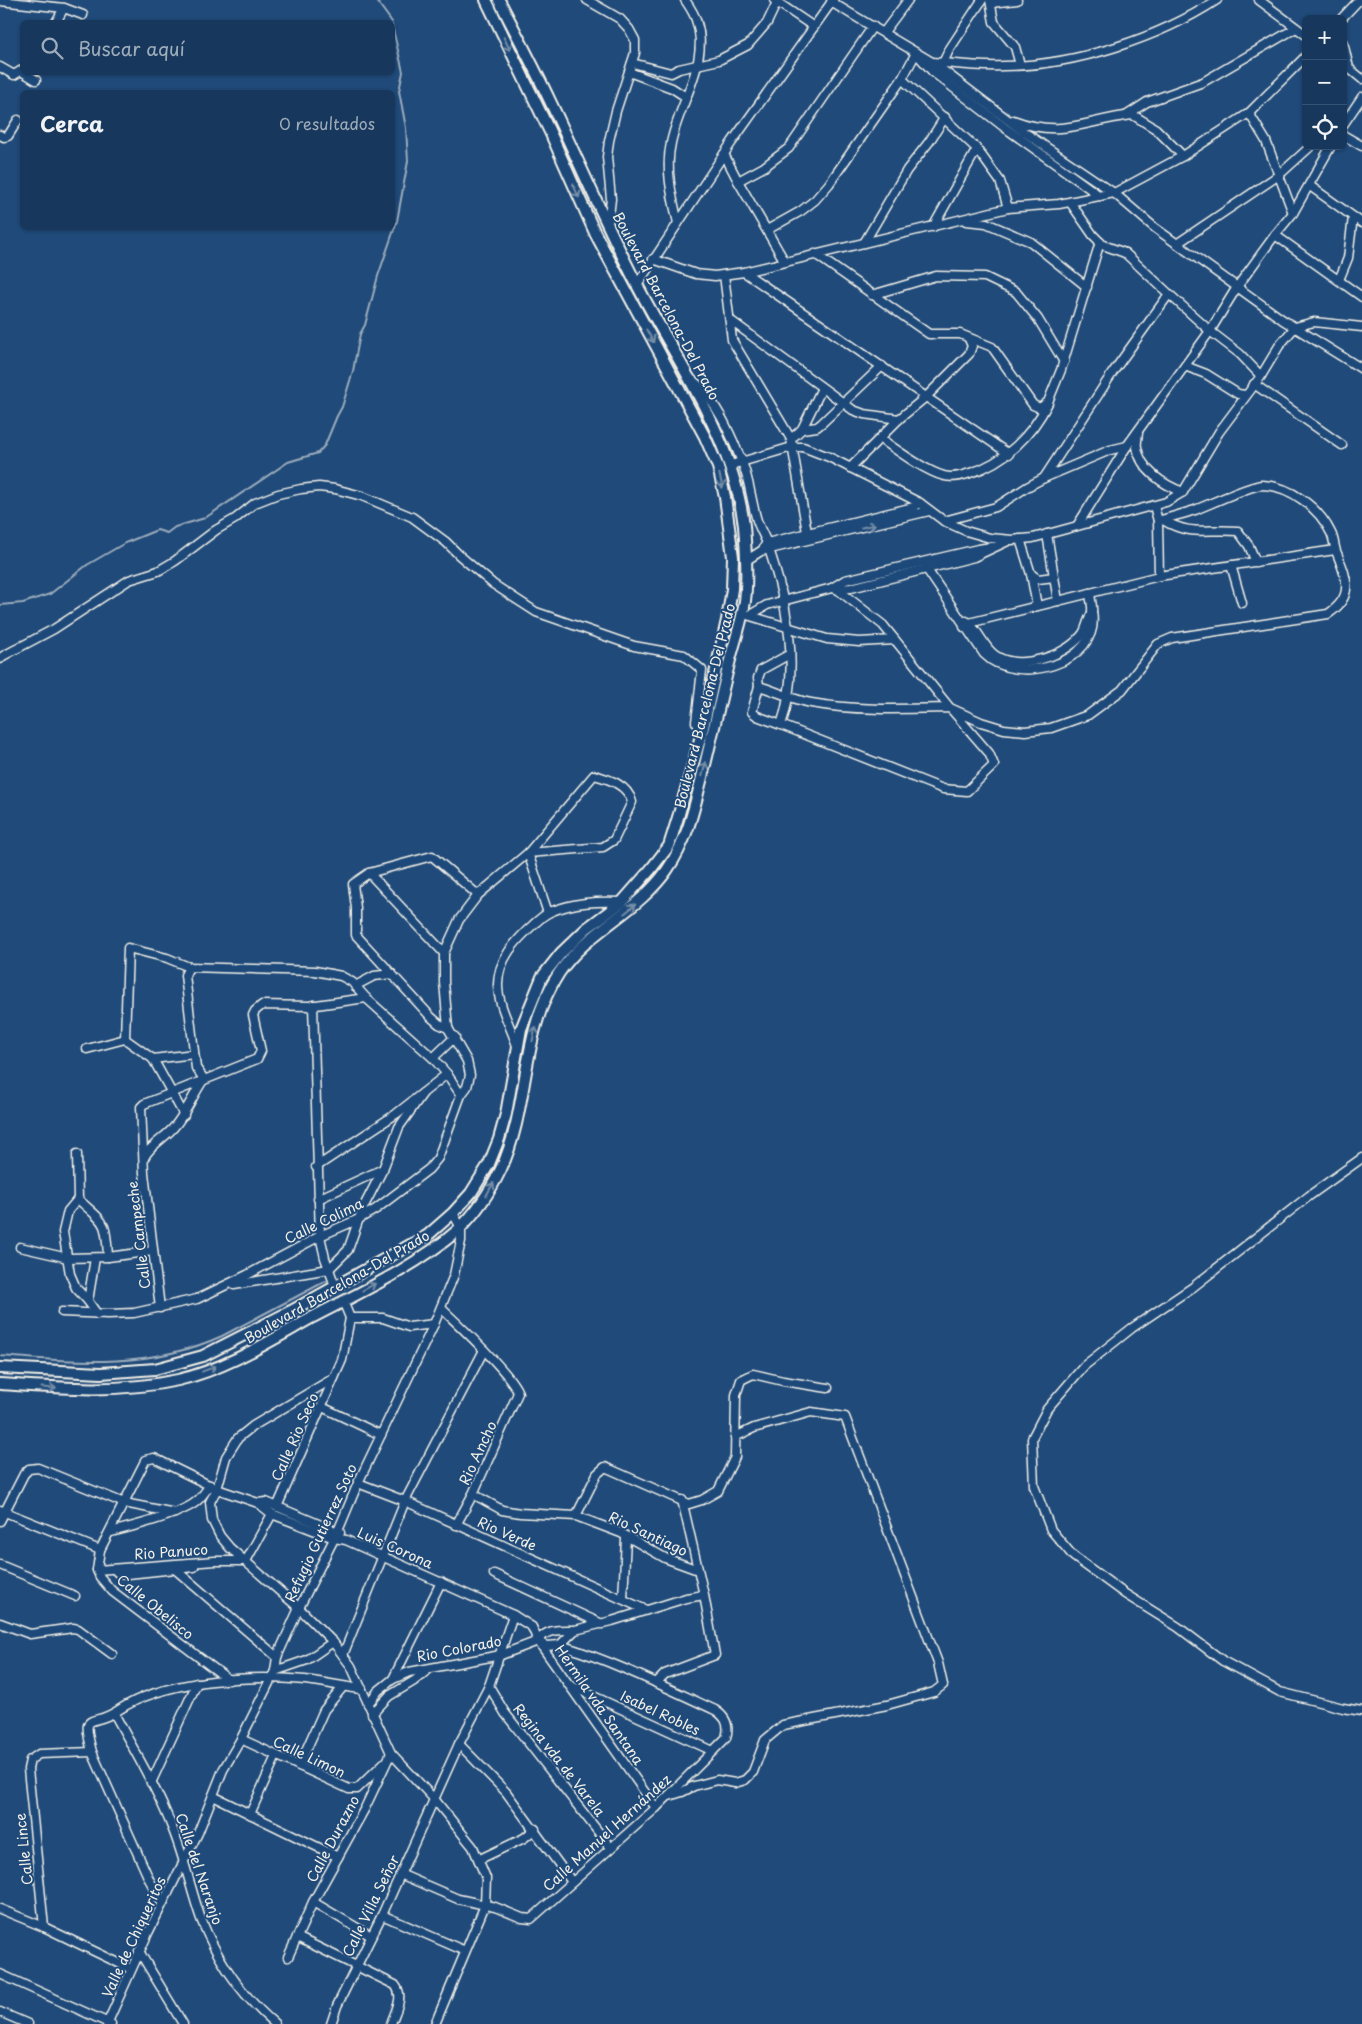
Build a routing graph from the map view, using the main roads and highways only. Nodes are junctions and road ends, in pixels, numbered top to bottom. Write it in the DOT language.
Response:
graph roads {
  1 [pos="486,0"];
  2 [pos="499,0"];
  3 [pos="718,661"];
  4 [pos="729,664"];
  5 [pos="0,1368"];
  6 [pos="155,1369"];
  7 [pos="0,1384"];
  8 [pos="159,1384"];
  1 -- 3 [label="main road, Boulevard Barcelona-Del Prado, one-way"];
  2 -- 4 [label="main road, Boulevard Barcelona-Del Prado"];
  3 -- 4 [label="main road"];
  3 -- 6 [label="main road, Boulevard Barcelona-Del Prado"];
  8 -- 4 [label="main road, Boulevard Barcelona-Del Prado, one-way"];
  5 -- 6 [label="main road, Boulevard Barcelona-Del Prado"];
  6 -- 8 [label="main road"];
  7 -- 8 [label="main road, Boulevard Barcelona-Del Prado, one-way"];
}
